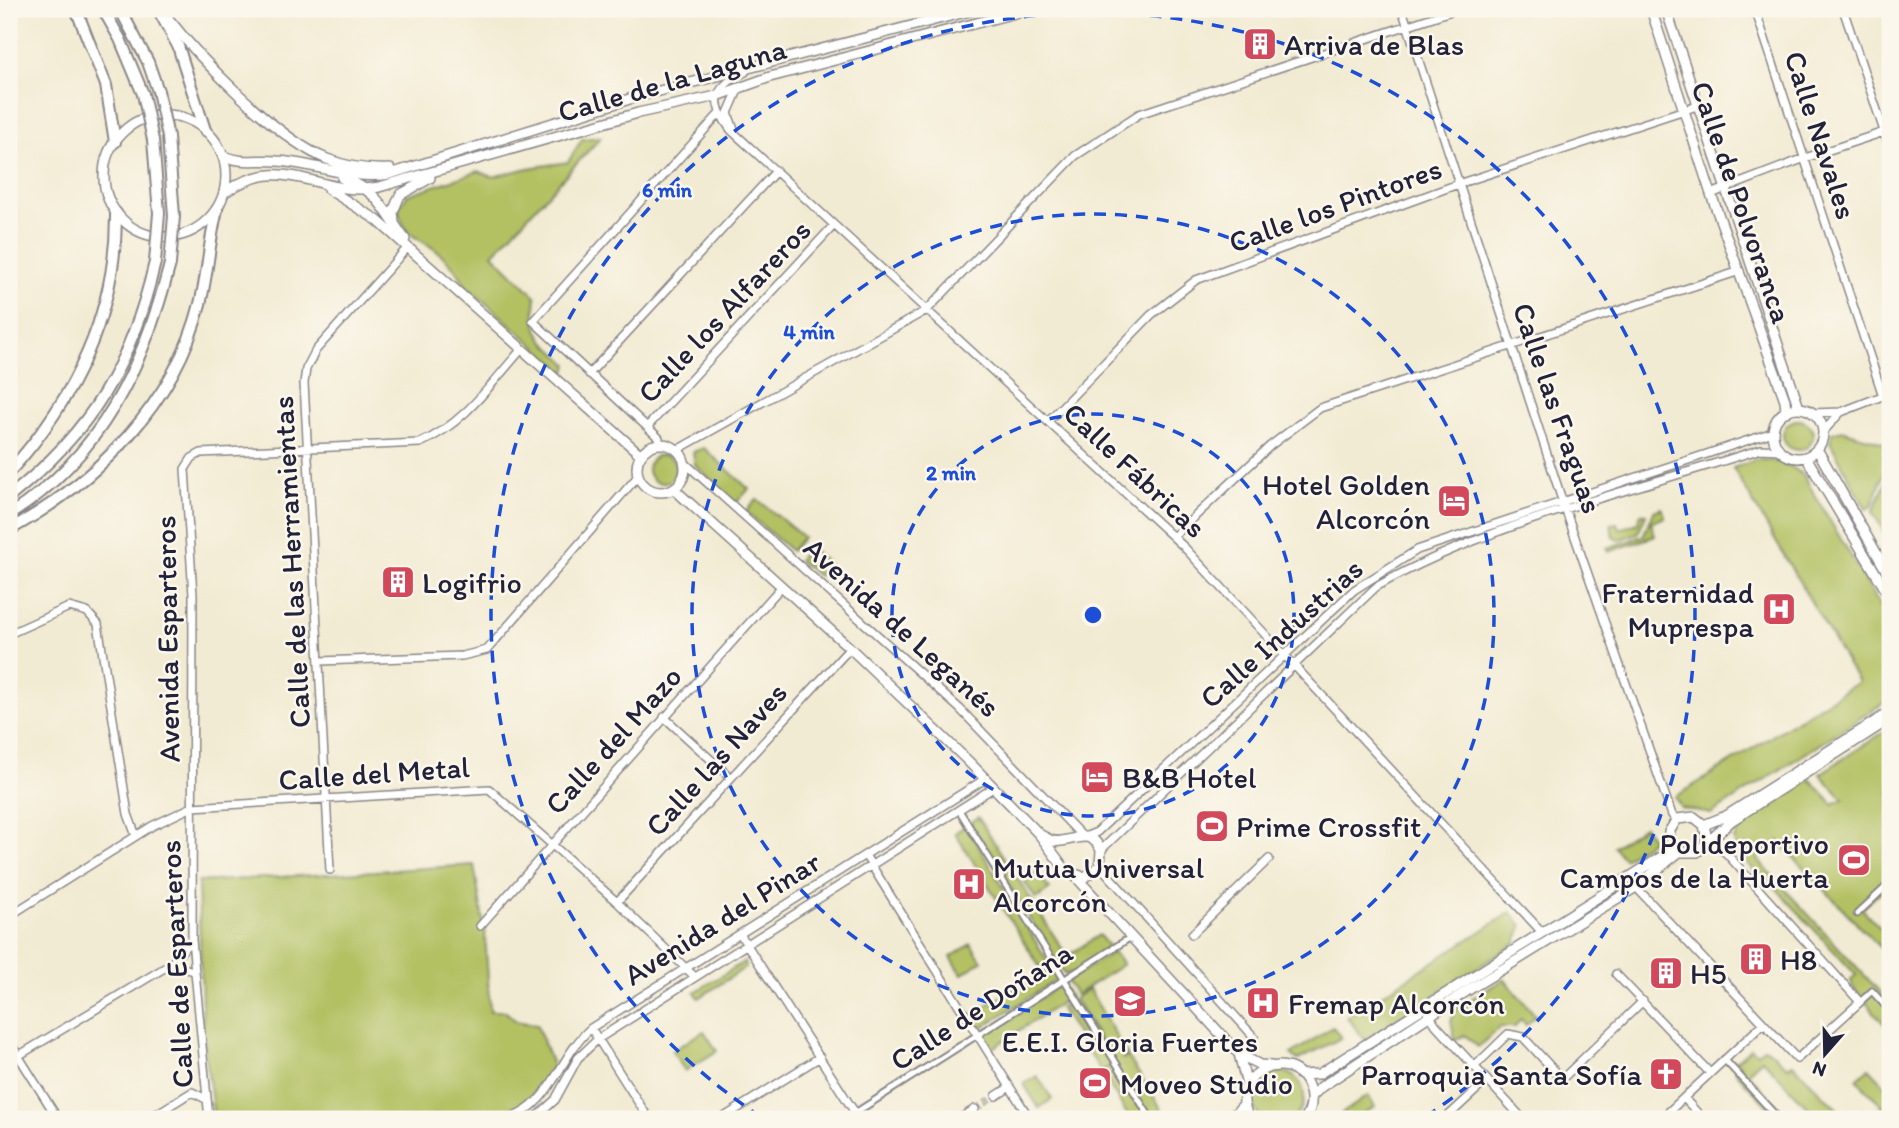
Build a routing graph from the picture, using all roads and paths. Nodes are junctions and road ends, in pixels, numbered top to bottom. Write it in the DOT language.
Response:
graph roads {
  1 [pos="76,9"];
  2 [pos="103,9"];
  3 [pos="120,9"];
  4 [pos="159,9"];
  5 [pos="977,9"];
  6 [pos="1030,9"];
  7 [pos="1402,9"];
  8 [pos="1457,9"];
  9 [pos="1651,9"];
  10 [pos="1665,9"];
  11 [pos="1755,9"];
  12 [pos="1843,9"];
  13 [pos="1408,24"];
  14 [pos="754,68"];
  15 [pos="738,90"];
  16 [pos="718,96"];
  17 [pos="1698,106"];
  18 [pos="1683,110"];
  19 [pos="719,114"];
  20 [pos="205,130"];
  21 [pos="1887,131"];
  22 [pos="735,134"];
  23 [pos="115,142"];
  24 [pos="1890,149"];
  25 [pos="223,156"];
  26 [pos="1805,158"];
  27 [pos="422,163"];
  28 [pos="302,165"];
  29 [pos="456,167"];
  30 [pos="776,171"];
  31 [pos="289,175"];
  32 [pos="1461,183"];
  33 [pos="1725,188"];
  34 [pos="368,189"];
  35 [pos="225,192"];
  36 [pos="1711,194"];
  37 [pos="217,210"];
  38 [pos="116,213"];
  39 [pos="834,225"];
  40 [pos="395,226"];
  41 [pos="408,247"];
  42 [pos="1740,271"];
  43 [pos="926,310"];
  44 [pos="1511,345"];
  45 [pos="522,350"];
  46 [pos="589,374"];
  47 [pos="1886,395"];
  48 [pos="1799,408"];
  49 [pos="1841,411"];
  50 [pos="1786,412"];
  51 [pos="1812,413"];
  52 [pos="1049,420"];
  53 [pos="647,427"];
  54 [pos="1773,432"];
  55 [pos="1823,432"];
  56 [pos="658,444"];
  57 [pos="309,447"];
  58 [pos="1818,449"];
  59 [pos="677,450"];
  60 [pos="1779,450"];
  61 [pos="641,455"];
  62 [pos="1805,457"];
  63 [pos="684,462"];
  64 [pos="9,472"];
  65 [pos="638,476"];
  66 [pos="674,489"];
  67 [pos="9,497"];
  68 [pos="1562,500"];
  69 [pos="1566,510"];
  70 [pos="9,514"];
  71 [pos="9,530"];
  72 [pos="1173,537"];
  73 [pos="1890,577"];
  74 [pos="782,586"];
  75 [pos="1890,597"];
  76 [pos="9,634"];
  77 [pos="850,648"];
  78 [pos="1286,656"];
  79 [pos="320,661"];
  80 [pos="1293,663"];
  81 [pos="1890,712"];
  82 [pos="664,717"];
  83 [pos="1890,719"];
  84 [pos="730,777"];
  85 [pos="985,779"];
  86 [pos="993,788"];
  87 [pos="327,799"];
  88 [pos="192,807"];
  89 [pos="959,810"];
  90 [pos="1677,819"];
  91 [pos="1704,825"];
  92 [pos="1039,834"];
  93 [pos="136,836"];
  94 [pos="1084,836"];
  95 [pos="1071,838"];
  96 [pos="1707,840"];
  97 [pos="551,843"];
  98 [pos="1676,849"];
  99 [pos="1101,850"];
  100 [pos="865,855"];
  101 [pos="1269,859"];
  102 [pos="1061,863"];
  103 [pos="871,865"];
  104 [pos="330,870"];
  105 [pos="1097,870"];
  106 [pos="1076,877"];
  107 [pos="1890,883"];
  108 [pos="1636,887"];
  109 [pos="1096,898"];
  110 [pos="617,902"];
  111 [pos="1857,914"];
  112 [pos="9,916"];
  113 [pos="480,926"];
  114 [pos="1541,932"];
  115 [pos="740,934"];
  116 [pos="1192,934"];
  117 [pos="1131,937"];
  118 [pos="192,940"];
  119 [pos="747,944"];
  120 [pos="171,964"];
  121 [pos="687,968"];
  122 [pos="193,971"];
  123 [pos="1616,974"];
  124 [pos="695,977"];
  125 [pos="1063,980"];
  126 [pos="1643,1001"];
  127 [pos="1860,1002"];
  128 [pos="1890,1011"];
  129 [pos="1427,1012"];
  130 [pos="1763,1024"];
  131 [pos="591,1028"];
  132 [pos="977,1035"];
  133 [pos="1254,1037"];
  134 [pos="598,1039"];
  135 [pos="9,1041"];
  136 [pos="1239,1054"];
  137 [pos="18,1056"];
  138 [pos="820,1056"];
  139 [pos="1724,1059"];
  140 [pos="1271,1066"];
  141 [pos="1474,1067"];
  142 [pos="1710,1073"];
  143 [pos="203,1075"];
  144 [pos="1300,1075"];
  145 [pos="1486,1081"];
  146 [pos="1247,1085"];
  147 [pos="1010,1087"];
  148 [pos="192,1091"];
  149 [pos="205,1095"];
  150 [pos="996,1096"];
  151 [pos="1311,1097"];
  152 [pos="1684,1098"];
  153 [pos="1244,1104"];
  154 [pos="975,1110"];
  155 [pos="857,1116"];
  156 [pos="1307,1118"];
  157 [pos="58,1119"];
  158 [pos="148,1119"];
  159 [pos="209,1119"];
  160 [pos="509,1119"];
  161 [pos="534,1119"];
  162 [pos="649,1119"];
  163 [pos="721,1119"];
  164 [pos="959,1119"];
  165 [pos="1030,1119"];
  166 [pos="1151,1119"];
  167 [pos="1230,1119"];
  168 [pos="1250,1119"];
  169 [pos="1445,1119"];
  170 [pos="1522,1119"];
  171 [pos="1661,1119"];
  172 [pos="1703,1119"];
  173 [pos="1779,1119"];
  1 -- 23 [label="highway"];
  2 -- 67 [label="highway, bridge"];
  3 -- 70 [label="highway, bridge"];
  4 -- 20 [label="highway"];
  4 -- 27 [label="street"];
  5 -- 14 [label="street, Calle de la Laguna"];
  6 -- 15 [label="street, Calle de la Laguna"];
  7 -- 13 [label="street, Calle las Fraguas"];
  8 -- 13 [label="street"];
  9 -- 18 [label="street, Calle de Polvoranca"];
  10 -- 17 [label="street, Calle de Polvoranca"];
  11 -- 26 [label="street, Calle Navales"];
  12 -- 21 [label="street"];
  13 -- 32 [label="street, Calle las Fraguas"];
  13 -- 43 [label="street"];
  14 -- 16 [label="street"];
  14 -- 27 [label="street, Calle de la Laguna"];
  15 -- 16 [label="street, Calle de la Laguna"];
  15 -- 22 [label="street"];
  16 -- 19 [label="street"];
  16 -- 29 [label="street, Calle de la Laguna"];
  17 -- 18 [label="street, Calle los Pintores"];
  17 -- 33 [label="street, Calle de Polvoranca"];
  18 -- 32 [label="street, Calle los Pintores"];
  18 -- 36 [label="street, Calle de Polvoranca"];
  19 -- 22 [label="street, Calle Fábricas"];
  19 -- 46 [label="street"];
  20 -- 23 [label="street"];
  20 -- 25 [label="street"];
  21 -- 24 [label="street"];
  21 -- 26 [label="street"];
  22 -- 30 [label="street, Calle Fábricas"];
  23 -- 38 [label="street"];
  25 -- 28 [label="street"];
  25 -- 35 [label="street"];
  26 -- 33 [label="street"];
  26 -- 47 [label="street, Calle Navales"];
  27 -- 28 [label="street"];
  28 -- 34 [label="street"];
  29 -- 34 [label="street, Calle de la Laguna"];
  29 -- 40 [label="street"];
  30 -- 39 [label="street, Calle Fábricas"];
  30 -- 46 [label="street"];
  31 -- 34 [label="street, Calle de la Laguna"];
  31 -- 35 [label="street"];
  31 -- 41 [label="street"];
  32 -- 44 [label="street, Calle las Fraguas"];
  32 -- 52 [label="street, Calle los Pintores"];
  33 -- 36 [label="street"];
  33 -- 48 [label="street, Calle de Polvoranca"];
  34 -- 40 [label="street"];
  35 -- 37 [label="street"];
  36 -- 42 [label="street, Calle de Polvoranca"];
  37 -- 38 [label="street"];
  37 -- 71 [label="highway"];
  38 -- 64 [label="highway"];
  39 -- 43 [label="street, Calle Fábricas"];
  39 -- 53 [label="street, Calle los Alfareros"];
  40 -- 41 [label="street"];
  41 -- 45 [label="street"];
  41 -- 57 [label="street, Calle de las Herramientas"];
  42 -- 44 [label="street"];
  42 -- 50 [label="street, Calle de Polvoranca"];
  43 -- 52 [label="street, Calle Fábricas"];
  43 -- 59 [label="street"];
  44 -- 68 [label="street, Calle las Fraguas"];
  44 -- 72 [label="street"];
  45 -- 57 [label="street"];
  45 -- 61 [label="street"];
  46 -- 53 [label="street"];
  47 -- 49 [label="street"];
  48 -- 50 [label="street"];
  48 -- 51 [label="street"];
  49 -- 51 [label="street"];
  49 -- 55 [label="street"];
  50 -- 54 [label="street"];
  51 -- 55 [label="street"];
  52 -- 72 [label="street, Calle Fábricas"];
  53 -- 56 [label="street"];
  54 -- 60 [label="street"];
  54 -- 68 [label="street, Calle Industrias"];
  55 -- 58 [label="street"];
  56 -- 59 [label="street"];
  56 -- 61 [label="street"];
  57 -- 79 [label="street, Calle de las Herramientas"];
  57 -- 88 [label="street, Avenida Esparteros"];
  58 -- 62 [label="street"];
  58 -- 73 [label="street"];
  59 -- 63 [label="street"];
  60 -- 62 [label="street"];
  60 -- 69 [label="street, Calle Industrias"];
  61 -- 65 [label="street"];
  62 -- 75 [label="street"];
  63 -- 66 [label="street"];
  63 -- 94 [label="street, Avenida de Leganés"];
  65 -- 66 [label="street"];
  65 -- 79 [label="street"];
  66 -- 74 [label="street, Avenida de Leganés"];
  68 -- 69 [label="street, Calle las Fraguas"];
  68 -- 78 [label="street, Calle Industrias"];
  69 -- 80 [label="street, Calle Industrias"];
  69 -- 90 [label="street, Calle las Fraguas"];
  72 -- 78 [label="street, Calle Fábricas"];
  74 -- 77 [label="street, Avenida de Leganés"];
  74 -- 82 [label="street, Calle del Mazo"];
  76 -- 93 [label="street"];
  77 -- 84 [label="street, Calle las Naves"];
  77 -- 85 [label="street, Avenida de Leganés"];
  78 -- 80 [label="street, Calle Fábricas"];
  78 -- 94 [label="street, Calle Industrias"];
  79 -- 87 [label="street, Calle de las Herramientas"];
  80 -- 99 [label="street, Calle Industrias"];
  80 -- 114 [label="street, Calle Fábricas"];
  81 -- 91 [label="street"];
  82 -- 84 [label="street"];
  82 -- 97 [label="street, Calle del Mazo"];
  83 -- 96 [label="street"];
  84 -- 110 [label="street, Calle las Naves"];
  85 -- 86 [label="street, Avenida de Leganés"];
  85 -- 100 [label="street, Avenida del Pinar"];
  86 -- 89 [label="street, Avenida del Pinar"];
  86 -- 92 [label="street, Avenida de Leganés"];
  87 -- 88 [label="street, Calle del Metal"];
  87 -- 97 [label="street, Calle del Metal"];
  87 -- 104 [label="street, Calle de las Herramientas"];
  88 -- 93 [label="street"];
  88 -- 118 [label="street, Calle de Esparteros"];
  89 -- 103 [label="street, Avenida del Pinar"];
  89 -- 125 [label="street"];
  90 -- 91 [label="street"];
  90 -- 98 [label="street"];
  91 -- 96 [label="street"];
  92 -- 95 [label="street"];
  92 -- 102 [label="street, Avenida de Leganés"];
  93 -- 112 [label="street"];
  94 -- 95 [label="street"];
  94 -- 99 [label="street"];
  95 -- 102 [label="street"];
  96 -- 98 [label="street"];
  96 -- 127 [label="street"];
  97 -- 110 [label="street, Calle del Metal"];
  97 -- 113 [label="street, Calle del Mazo"];
  98 -- 108 [label="street"];
  98 -- 114 [label="street"];
  99 -- 105 [label="street"];
  100 -- 103 [label="street"];
  100 -- 115 [label="street, Avenida del Pinar"];
  101 -- 116 [label="street"];
  102 -- 106 [label="street"];
  103 -- 119 [label="street, Avenida del Pinar"];
  103 -- 132 [label="street"];
  105 -- 106 [label="street"];
  105 -- 109 [label="street"];
  105 -- 133 [label="street"];
  106 -- 109 [label="street"];
  107 -- 111 [label="street"];
  108 -- 129 [label="street"];
  108 -- 130 [label="street"];
  109 -- 117 [label="street"];
  110 -- 121 [label="street, Calle del Metal"];
  114 -- 129 [label="street"];
  115 -- 119 [label="street"];
  115 -- 121 [label="street, Avenida del Pinar"];
  117 -- 125 [label="street, Calle de Doñana"];
  117 -- 136 [label="street"];
  118 -- 120 [label="street"];
  118 -- 122 [label="street, Calle de Esparteros"];
  119 -- 124 [label="street, Avenida del Pinar"];
  119 -- 138 [label="street"];
  120 -- 122 [label="street"];
  120 -- 137 [label="street"];
  121 -- 124 [label="street, Calle del Metal"];
  121 -- 131 [label="street, Avenida del Pinar"];
  122 -- 143 [label="street, Calle de Esparteros"];
  123 -- 126 [label="street"];
  124 -- 134 [label="street, Avenida del Pinar"];
  125 -- 132 [label="street, Calle de Doñana"];
  125 -- 166 [label="street"];
  126 -- 141 [label="street"];
  126 -- 142 [label="street"];
  127 -- 128 [label="street"];
  127 -- 130 [label="street"];
  129 -- 141 [label="street"];
  129 -- 144 [label="street"];
  129 -- 151 [label="street"];
  130 -- 139 [label="street"];
  131 -- 134 [label="street"];
  131 -- 160 [label="street, Avenida del Pinar"];
  132 -- 147 [label="street"];
  132 -- 155 [label="street, Calle de Doñana"];
  134 -- 161 [label="street, Avenida del Pinar"];
  134 -- 162 [label="street"];
  135 -- 137 [label="street"];
  136 -- 140 [label="street"];
  136 -- 146 [label="street"];
  137 -- 157 [label="street"];
  138 -- 155 [label="street"];
  138 -- 163 [label="street"];
  139 -- 142 [label="street"];
  139 -- 173 [label="street"];
  140 -- 144 [label="street"];
  140 -- 146 [label="street"];
  141 -- 145 [label="street"];
  142 -- 152 [label="street"];
  143 -- 148 [label="street"];
  143 -- 149 [label="street, Calle de Esparteros"];
  144 -- 151 [label="street"];
  145 -- 169 [label="street"];
  145 -- 170 [label="street"];
  146 -- 153 [label="street"];
  147 -- 150 [label="street"];
  147 -- 165 [label="street"];
  148 -- 149 [label="street"];
  148 -- 158 [label="street"];
  149 -- 159 [label="street, Calle de Esparteros"];
  151 -- 156 [label="street"];
  152 -- 171 [label="street"];
  152 -- 172 [label="street"];
  153 -- 167 [label="street"];
  153 -- 168 [label="street"];
  154 -- 164 [label="street"];
}
